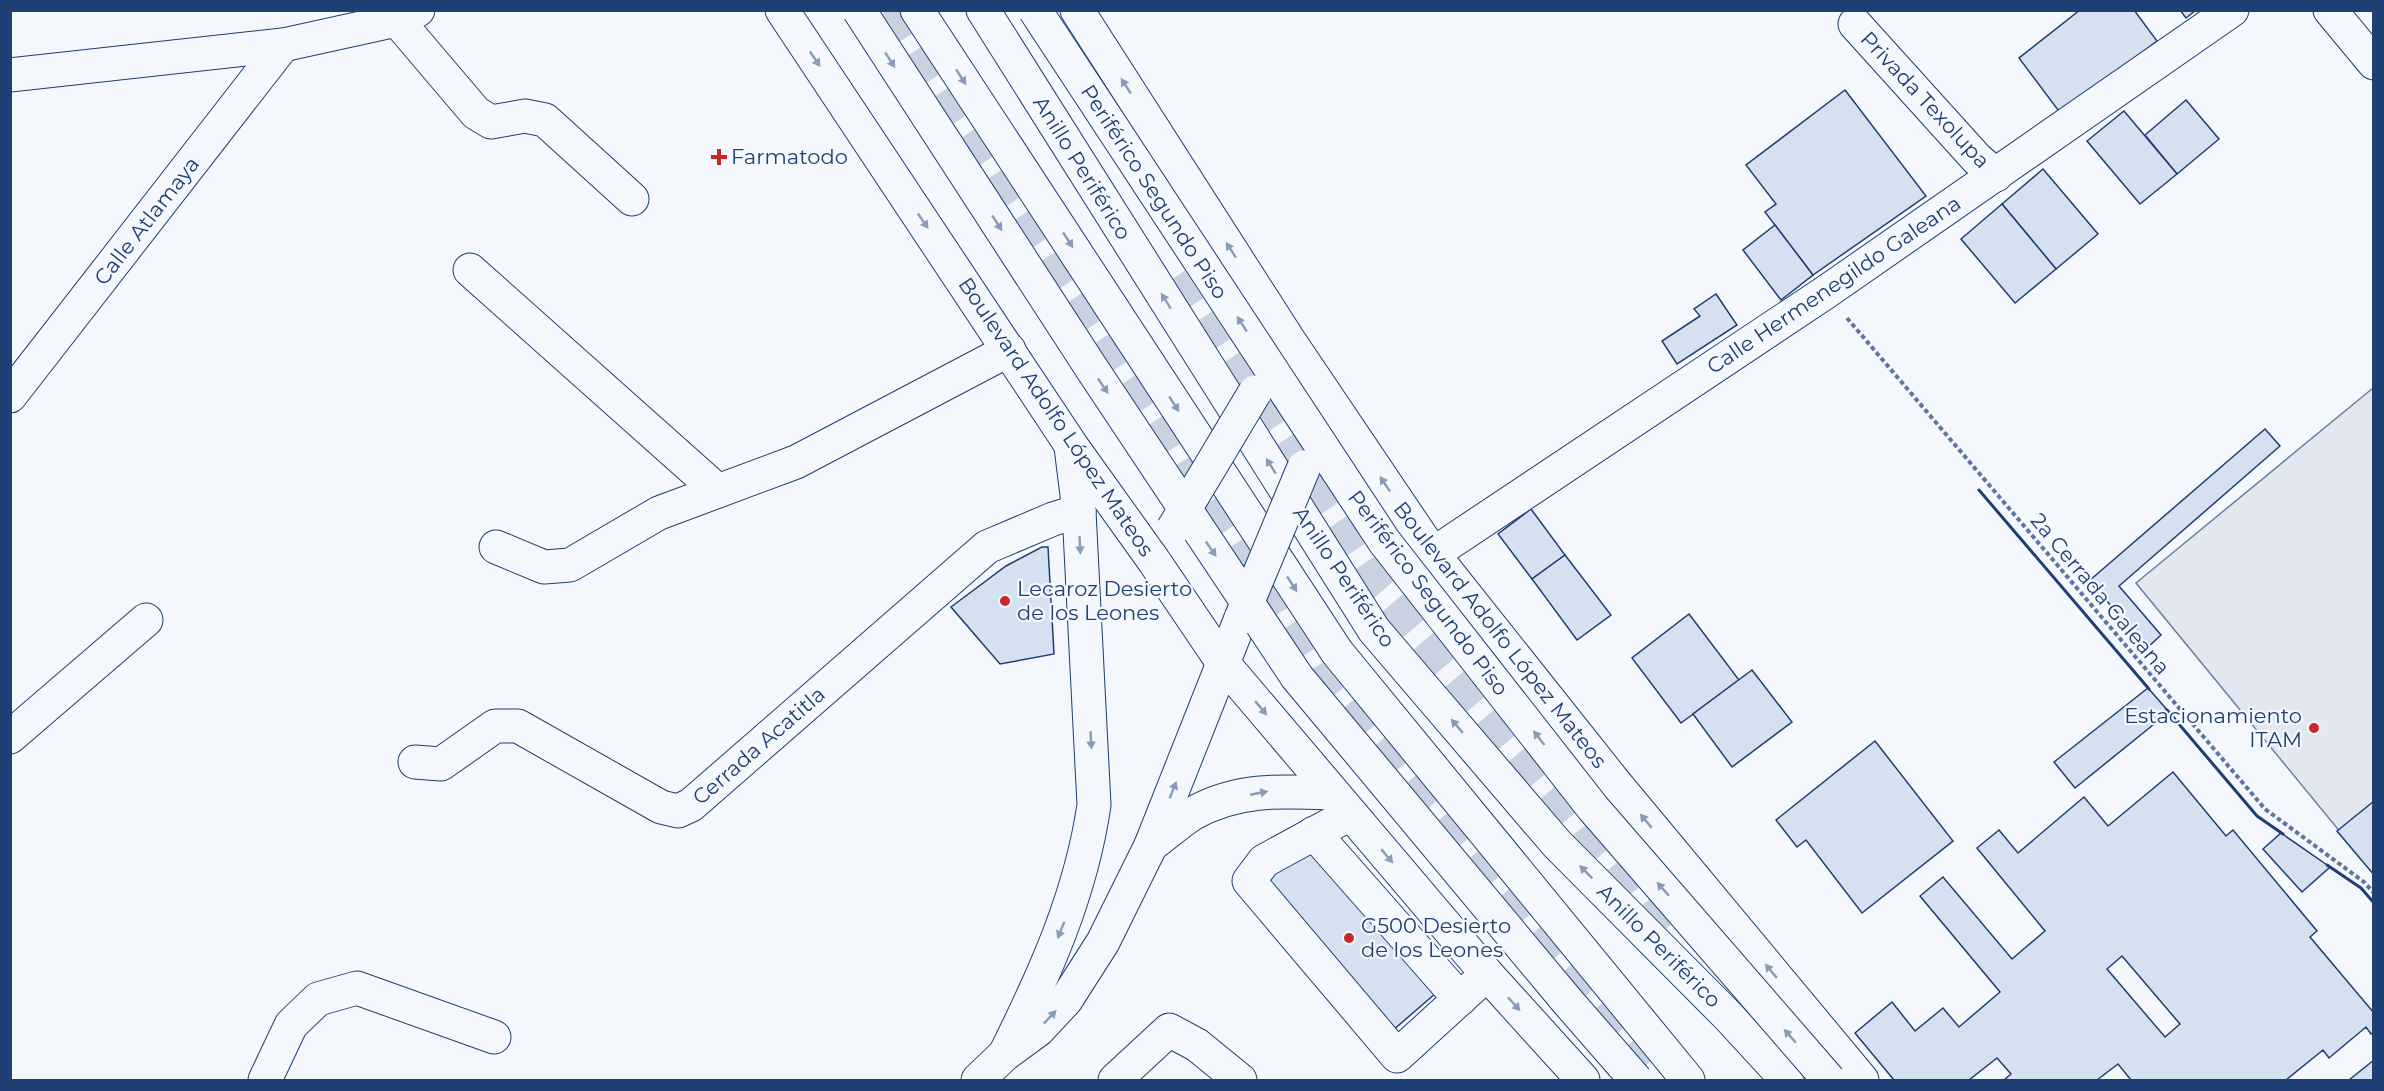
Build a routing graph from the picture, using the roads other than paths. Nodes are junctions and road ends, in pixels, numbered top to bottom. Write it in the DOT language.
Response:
graph roads {
  1 [pos="782,10"];
  2 [pos="859,10"];
  3 [pos="917,10"];
  4 [pos="983,10"];
  5 [pos="1035,10"];
  6 [pos="1077,10"];
  7 [pos="2232,10"];
  8 [pos="2330,10"];
  9 [pos="408,15"];
  10 [pos="1855,24"];
  11 [pos="283,45"];
  12 [pos="2373,63"];
  13 [pos="10,75"];
  14 [pos="1996,175"];
  15 [pos="632,199"];
  16 [pos="470,270"];
  17 [pos="1288,339"];
  18 [pos="1009,350"];
  19 [pos="10,396"];
  20 [pos="1332,404"];
  21 [pos="1071,445"];
  22 [pos="718,491"];
  23 [pos="1079,511"];
  24 [pos="496,547"];
  25 [pos="1433,554"];
  26 [pos="1154,561"];
  27 [pos="146,621"];
  28 [pos="1223,663"];
  29 [pos="10,736"];
  30 [pos="415,762"];
  31 [pos="1341,803"];
  32 [pos="1314,833"];
  33 [pos="1151,845"];
  34 [pos="1671,943"];
  35 [pos="1487,974"];
  36 [pos="1460,999"];
  37 [pos="1728,1016"];
  38 [pos="494,1037"];
  39 [pos="1005,1054"];
  40 [pos="265,1080"];
  41 [pos="978,1080"];
  42 [pos="1115,1080"];
  43 [pos="1240,1080"];
  44 [pos="1583,1080"];
  45 [pos="1636,1080"];
  46 [pos="1688,1080"];
  47 [pos="1787,1080"];
  48 [pos="1829,1080"];
  49 [pos="1862,1080"];
  1 -- 18 [label="main road, Boulevard Adolfo López Mateos, one-way"];
  2 -- 45 [label="main road, one-way, bridge"];
  3 -- 46 [label="main road, one-way"];
  37 -- 4 [label="main road, Anillo Periférico, one-way"];
  48 -- 5 [label="main road, Periférico Segundo Piso, one-way, bridge"];
  17 -- 6 [label="main road, Boulevard Adolfo López Mateos, one-way"];
  7 -- 14 [label="main road, Calle Hermenegildo Galeana"];
  8 -- 12 [label="main road"];
  9 -- 11 [label="main road"];
  9 -- 15 [label="main road"];
  10 -- 14 [label="main road, Privada Texolupa"];
  11 -- 13 [label="main road"];
  11 -- 19 [label="main road, Calle Atlamaya"];
  14 -- 25 [label="main road, Calle Hermenegildo Galeana"];
  16 -- 22 [label="main road"];
  17 -- 20 [label="main road, Boulevard Adolfo López Mateos"];
  17 -- 26 [label="main road, bridge"];
  18 -- 21 [label="main road, Boulevard Adolfo López Mateos"];
  18 -- 22 [label="main road"];
  25 -- 20 [label="main road, Boulevard Adolfo López Mateos, one-way"];
  20 -- 28 [label="main road, bridge"];
  21 -- 23 [label="main road"];
  21 -- 26 [label="main road, Boulevard Adolfo López Mateos"];
  22 -- 24 [label="main road"];
  23 -- 30 [label="main road, Cerrada Acatitla"];
  23 -- 39 [label="main road, one-way"];
  49 -- 25 [label="main road, Boulevard Adolfo López Mateos, one-way"];
  26 -- 28 [label="main road, Boulevard Adolfo López Mateos"];
  27 -- 29 [label="main road"];
  28 -- 31 [label="main road, Boulevard Adolfo López Mateos, one-way"];
  33 -- 28 [label="main road, one-way"];
  31 -- 32 [label="main road"];
  33 -- 31 [label="main road, one-way"];
  31 -- 35 [label="main road, Boulevard Adolfo López Mateos, one-way"];
  32 -- 36 [label="main road"];
  32 -- 36 [label="main road"];
  39 -- 33 [label="main road, one-way"];
  34 -- 37 [label="main road"];
  35 -- 36 [label="main road"];
  35 -- 44 [label="main road, Boulevard Adolfo López Mateos, one-way"];
  37 -- 47 [label="main road, Anillo Periférico"];
  38 -- 40 [label="main road"];
  39 -- 41 [label="main road"];
  42 -- 43 [label="main road"];
}
